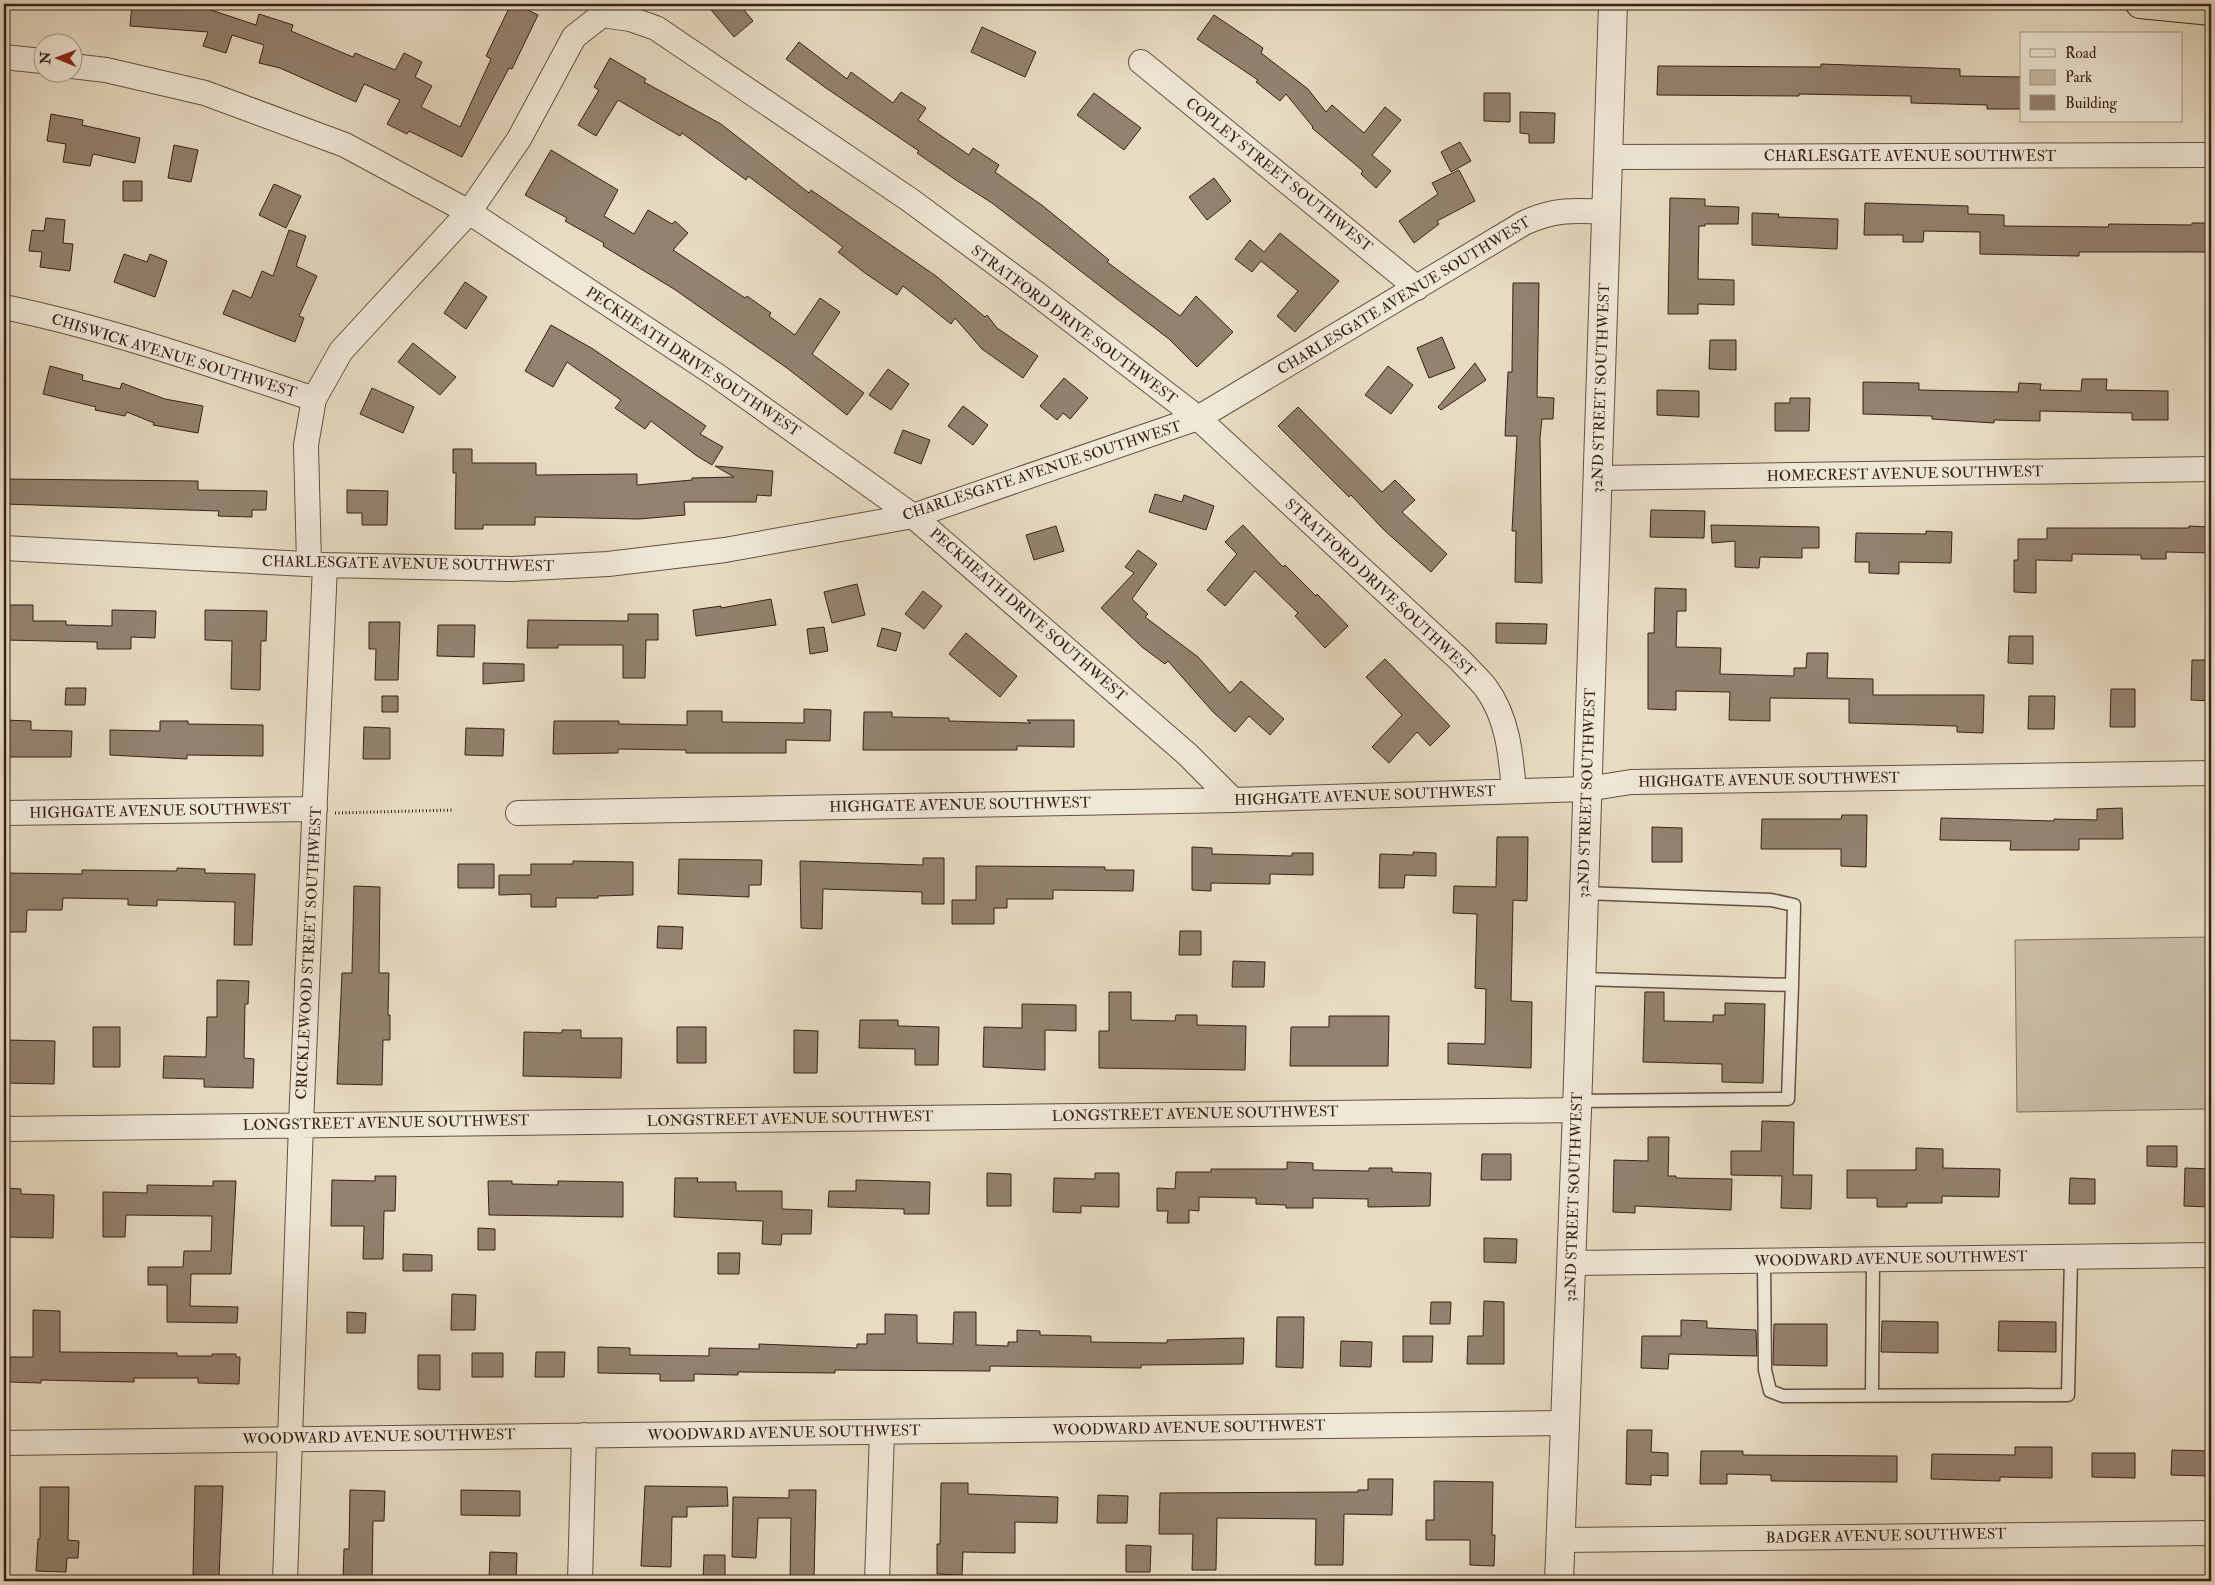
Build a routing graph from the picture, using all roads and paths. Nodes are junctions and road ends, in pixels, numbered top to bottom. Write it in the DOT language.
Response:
graph roads {
  1 [pos="2140,4"];
  2 [pos="2211,11"];
  3 [pos="602,15"];
  4 [pos="1613,15"];
  5 [pos="4,57"];
  6 [pos="32,61"];
  7 [pos="1141,62"];
  8 [pos="82,68"];
  9 [pos="2211,154"];
  10 [pos="1608,157"];
  11 [pos="468,212"];
  12 [pos="1607,212"];
  13 [pos="1417,288"];
  14 [pos="4,307"];
  15 [pos="314,399"];
  16 [pos="1198,418"];
  17 [pos="2211,469"];
  18 [pos="1598,478"];
  19 [pos="913,516"];
  20 [pos="4,548"];
  21 [pos="317,565"];
  22 [pos="2211,773"];
  23 [pos="1587,789"];
  24 [pos="1514,791"];
  25 [pos="1233,800"];
  26 [pos="454,810"];
  27 [pos="325,811"];
  28 [pos="4,813"];
  29 [pos="518,813"];
  30 [pos="1584,894"];
  31 [pos="1581,979"];
  32 [pos="1792,985"];
  33 [pos="1577,1106"];
  34 [pos="301,1124"];
  35 [pos="4,1129"];
  36 [pos="2211,1255"];
  37 [pos="2071,1257"];
  38 [pos="1873,1259"];
  39 [pos="1764,1261"];
  40 [pos="1571,1263"];
  41 [pos="1872,1396"];
  42 [pos="1565,1423"];
  43 [pos="882,1432"];
  44 [pos="584,1435"];
  45 [pos="289,1438"];
  46 [pos="4,1443"];
  47 [pos="2211,1533"];
  48 [pos="1560,1540"];
  49 [pos="284,1581"];
  50 [pos="580,1581"];
  51 [pos="877,1581"];
  52 [pos="1558,1581"];
  1 -- 2 [label="highway"];
  3 -- 11 [label="street, CRICKLEWOOD STREET SOUTHWEST"];
  3 -- 16 [label="street, STRATFORD DRIVE SOUTHWEST"];
  4 -- 10 [label="street, 32ND STREET SOUTHWEST"];
  5 -- 6 [label="street"];
  7 -- 13 [label="street, COPLEY STREET SOUTHWEST"];
  8 -- 11 [label="street, PECKHEATH DRIVE SOUTHWEST"];
  9 -- 10 [label="street, CHARLESGATE AVENUE SOUTHWEST"];
  10 -- 12 [label="street, 32ND STREET SOUTHWEST"];
  11 -- 15 [label="street, CRICKLEWOOD STREET SOUTHWEST"];
  11 -- 19 [label="street, PECKHEATH DRIVE SOUTHWEST"];
  12 -- 13 [label="street, CHARLESGATE AVENUE SOUTHWEST"];
  12 -- 18 [label="street, 32ND STREET SOUTHWEST"];
  13 -- 16 [label="street, CHARLESGATE AVENUE SOUTHWEST"];
  14 -- 15 [label="street, CHISWICK AVENUE SOUTHWEST"];
  15 -- 21 [label="street, CRICKLEWOOD STREET SOUTHWEST"];
  16 -- 19 [label="street, CHARLESGATE AVENUE SOUTHWEST"];
  16 -- 24 [label="street, STRATFORD DRIVE SOUTHWEST"];
  17 -- 18 [label="street, HOMECREST AVENUE SOUTHWEST"];
  18 -- 23 [label="street, 32ND STREET SOUTHWEST"];
  19 -- 21 [label="street, CHARLESGATE AVENUE SOUTHWEST"];
  19 -- 25 [label="street, PECKHEATH DRIVE SOUTHWEST"];
  20 -- 21 [label="street, CHARLESGATE AVENUE SOUTHWEST"];
  21 -- 27 [label="street, CRICKLEWOOD STREET SOUTHWEST"];
  22 -- 23 [label="street, HIGHGATE AVENUE SOUTHWEST"];
  23 -- 24 [label="street, HIGHGATE AVENUE SOUTHWEST"];
  23 -- 30 [label="street, 32ND STREET SOUTHWEST"];
  24 -- 25 [label="street, HIGHGATE AVENUE SOUTHWEST"];
  25 -- 29 [label="street, HIGHGATE AVENUE SOUTHWEST"];
  26 -- 27 [label="path"];
  27 -- 28 [label="street, HIGHGATE AVENUE SOUTHWEST"];
  27 -- 34 [label="street, CRICKLEWOOD STREET SOUTHWEST"];
  30 -- 31 [label="street, 32ND STREET SOUTHWEST"];
  30 -- 32 [label="lane"];
  31 -- 32 [label="lane"];
  31 -- 33 [label="street, 32ND STREET SOUTHWEST"];
  32 -- 33 [label="lane"];
  33 -- 34 [label="street, LONGSTREET AVENUE SOUTHWEST"];
  33 -- 40 [label="street, 32ND STREET SOUTHWEST"];
  34 -- 35 [label="street, LONGSTREET AVENUE SOUTHWEST"];
  34 -- 45 [label="street, CRICKLEWOOD STREET SOUTHWEST"];
  36 -- 37 [label="street, WOODWARD AVENUE SOUTHWEST"];
  37 -- 38 [label="street, WOODWARD AVENUE SOUTHWEST"];
  37 -- 41 [label="lane"];
  38 -- 39 [label="street, WOODWARD AVENUE SOUTHWEST"];
  38 -- 41 [label="lane"];
  39 -- 40 [label="street, WOODWARD AVENUE SOUTHWEST"];
  39 -- 41 [label="lane"];
  40 -- 42 [label="street, 32ND STREET SOUTHWEST"];
  42 -- 43 [label="street, WOODWARD AVENUE SOUTHWEST"];
  42 -- 48 [label="street, 32ND STREET SOUTHWEST"];
  43 -- 44 [label="street, WOODWARD AVENUE SOUTHWEST"];
  43 -- 51 [label="street"];
  44 -- 45 [label="street, WOODWARD AVENUE SOUTHWEST"];
  44 -- 50 [label="street"];
  45 -- 46 [label="street, WOODWARD AVENUE SOUTHWEST"];
  45 -- 49 [label="street, CRICKLEWOOD STREET SOUTHWEST"];
  47 -- 48 [label="street, BADGER AVENUE SOUTHWEST"];
  48 -- 52 [label="street, 32ND STREET SOUTHWEST"];
}
